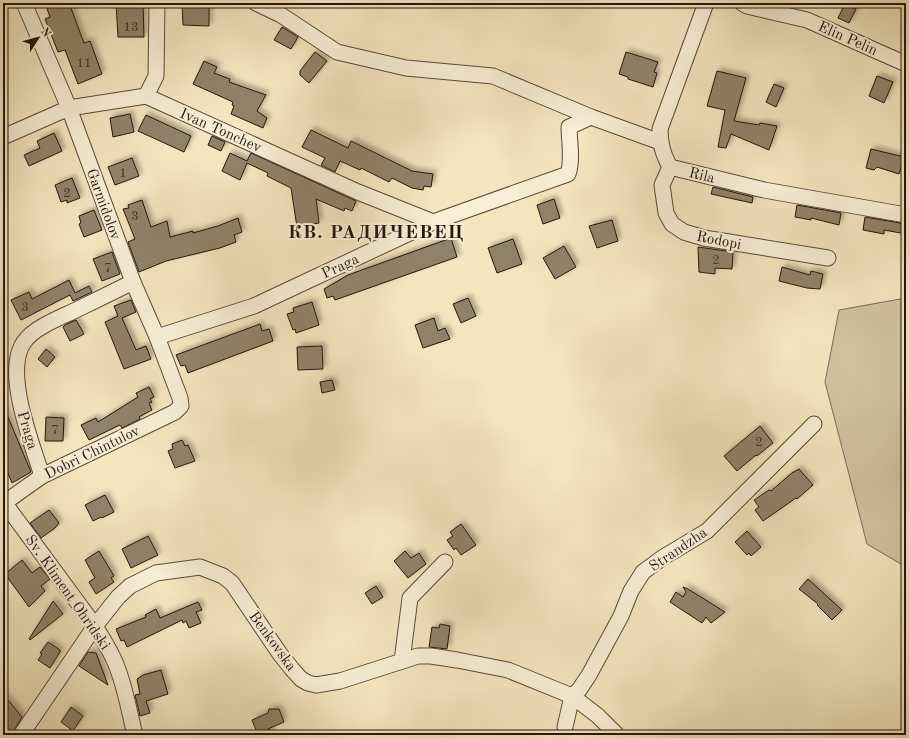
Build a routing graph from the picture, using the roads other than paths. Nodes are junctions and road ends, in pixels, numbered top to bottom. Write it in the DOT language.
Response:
graph roads {
  1 [pos="24,3"];
  2 [pos="157,3"];
  3 [pos="256,3"];
  4 [pos="706,3"];
  5 [pos="742,3"];
  6 [pos="906,64"];
  7 [pos="146,96"];
  8 [pos="69,108"];
  9 [pos="591,117"];
  10 [pos="3,137"];
  11 [pos="660,142"];
  12 [pos="670,167"];
  13 [pos="906,215"];
  14 [pos="433,222"];
  15 [pos="828,258"];
  16 [pos="133,282"];
  17 [pos="157,337"];
  18 [pos="181,406"];
  19 [pos="814,424"];
  20 [pos="42,476"];
  21 [pos="4,502"];
  22 [pos="445,562"];
  23 [pos="96,626"];
  24 [pos="402,661"];
  25 [pos="572,696"];
  26 [pos="565,727"];
  27 [pos="614,734"];
  28 [pos="22,735"];
  29 [pos="135,735"];
  1 -- 8 [label="street, Garmidolov"];
  2 -- 7 [label="street"];
  3 -- 9 [label="street"];
  4 -- 11 [label="street, Rila"];
  5 -- 6 [label="street, Elin Pelin"];
  7 -- 8 [label="street"];
  7 -- 14 [label="street, Ivan Tonchev"];
  8 -- 10 [label="street"];
  8 -- 16 [label="street, Garmidolov"];
  9 -- 11 [label="street"];
  9 -- 14 [label="street, Praga"];
  11 -- 12 [label="street, Rila"];
  12 -- 13 [label="street, Rila"];
  12 -- 15 [label="street, Rodopi"];
  14 -- 17 [label="street, Praga"];
  16 -- 17 [label="street, Garmidolov"];
  16 -- 20 [label="street, Praga"];
  17 -- 18 [label="street, Garmidolov"];
  18 -- 20 [label="street, Dobri Chintulov"];
  19 -- 25 [label="street, Strandzha"];
  20 -- 21 [label="street, Dobri Chintulov"];
  21 -- 23 [label="street, Sv. Kliment Ohridski"];
  22 -- 24 [label="street"];
  23 -- 24 [label="street, Benkovska"];
  23 -- 28 [label="street, Benkovska"];
  23 -- 29 [label="street, Sv. Kliment Ohridski"];
  24 -- 25 [label="street, Benkovska"];
  25 -- 26 [label="street"];
  25 -- 27 [label="street, Benkovska"];
}
